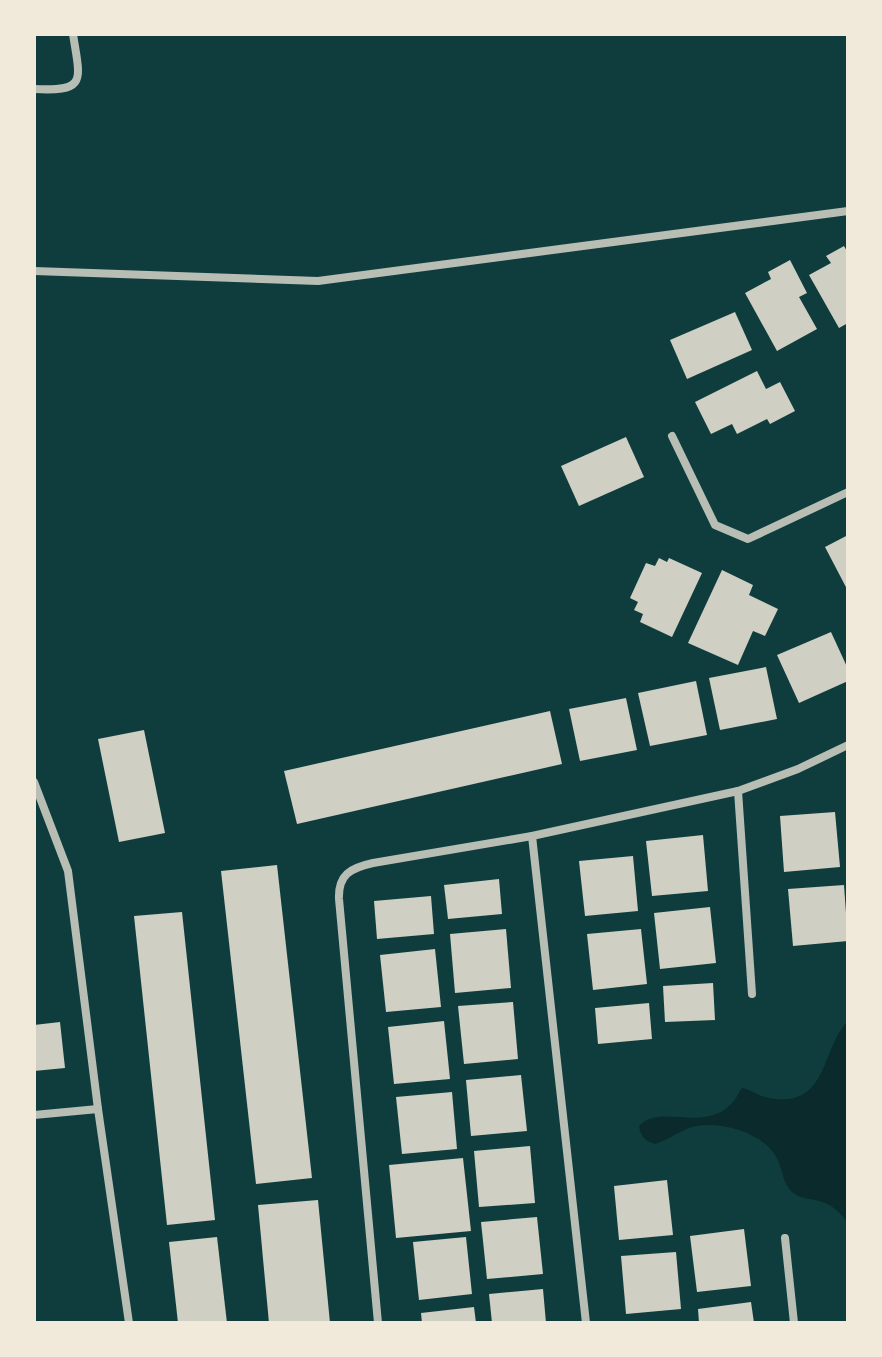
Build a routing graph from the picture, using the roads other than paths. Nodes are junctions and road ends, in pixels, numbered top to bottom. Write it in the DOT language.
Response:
graph roads {
  1 [pos="73,34"];
  2 [pos="34,89"];
  3 [pos="848,211"];
  4 [pos="34,271"];
  5 [pos="672,436"];
  6 [pos="848,492"];
  7 [pos="848,745"];
  8 [pos="34,782"];
  9 [pos="738,791"];
  10 [pos="532,836"];
  11 [pos="752,994"];
  12 [pos="98,1109"];
  13 [pos="34,1115"];
  14 [pos="785,1238"];
  15 [pos="129,1323"];
  16 [pos="378,1323"];
  17 [pos="586,1323"];
  18 [pos="794,1323"];
  1 -- 2 [label="street"];
  3 -- 4 [label="street"];
  5 -- 6 [label="street"];
  7 -- 9 [label="street"];
  8 -- 12 [label="street"];
  9 -- 10 [label="street"];
  9 -- 11 [label="street"];
  10 -- 16 [label="street"];
  10 -- 17 [label="street"];
  12 -- 13 [label="street"];
  12 -- 15 [label="street"];
  14 -- 18 [label="street"];
}
